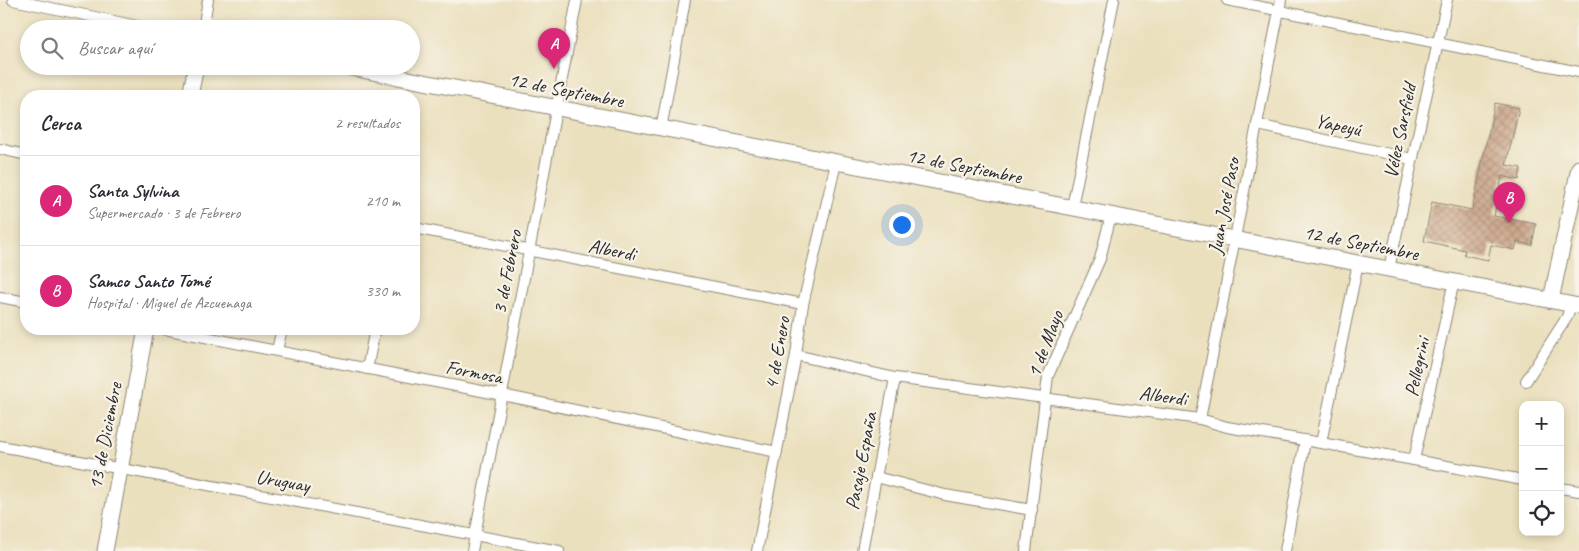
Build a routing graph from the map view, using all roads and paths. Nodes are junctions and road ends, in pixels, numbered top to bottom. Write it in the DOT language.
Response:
graph roads {
  1 [pos="13,0"];
  2 [pos="208,0"];
  3 [pos="577,0"];
  4 [pos="685,0"];
  5 [pos="1114,0"];
  6 [pos="1227,0"];
  7 [pos="1281,0"];
  8 [pos="1447,0"];
  9 [pos="1279,11"];
  10 [pos="109,20"];
  11 [pos="205,20"];
  12 [pos="1438,43"];
  13 [pos="1579,72"];
  14 [pos="194,75"];
  15 [pos="386,75"];
  16 [pos="191,90"];
  17 [pos="557,109"];
  18 [pos="1258,125"];
  19 [pos="661,129"];
  20 [pos="0,150"];
  21 [pos="20,154"];
  22 [pos="1412,159"];
  23 [pos="836,163"];
  24 [pos="1579,168"];
  25 [pos="1072,207"];
  26 [pos="1111,215"];
  27 [pos="420,229"];
  28 [pos="1235,239"];
  29 [pos="528,251"];
  30 [pos="1358,263"];
  31 [pos="1389,269"];
  32 [pos="1454,281"];
  33 [pos="0,297"];
  34 [pos="1551,300"];
  35 [pos="20,301"];
  36 [pos="803,304"];
  37 [pos="1575,305"];
  38 [pos="145,335"];
  39 [pos="196,335"];
  40 [pos="281,335"];
  41 [pos="375,335"];
  42 [pos="277,350"];
  43 [pos="796,355"];
  44 [pos="368,369"];
  45 [pos="895,378"];
  46 [pos="1526,381"];
  47 [pos="502,395"];
  48 [pos="1044,398"];
  49 [pos="1200,419"];
  50 [pos="1305,440"];
  51 [pos="1321,443"];
  52 [pos="0,446"];
  53 [pos="777,452"];
  54 [pos="1414,460"];
  55 [pos="119,468"];
  56 [pos="876,477"];
  57 [pos="1519,479"];
  58 [pos="1564,488"];
  59 [pos="1579,490"];
  60 [pos="1032,510"];
  61 [pos="475,534"];
  62 [pos="105,551"];
  63 [pos="472,551"];
  64 [pos="559,551"];
  65 [pos="757,551"];
  66 [pos="862,551"];
  67 [pos="1026,551"];
  68 [pos="1285,551"];
  1 -- 10 [label="street"];
  2 -- 11 [label="street"];
  3 -- 17 [label="street, 3 de Febrero"];
  4 -- 19 [label="street"];
  5 -- 25 [label="street"];
  6 -- 9 [label="street"];
  7 -- 9 [label="street, Juan José Paso"];
  8 -- 12 [label="street, Vélez Sarsfield"];
  9 -- 12 [label="street"];
  9 -- 18 [label="street, Juan José Paso"];
  12 -- 13 [label="street"];
  12 -- 22 [label="street, Vélez Sarsfield"];
  14 -- 16 [label="street"];
  15 -- 17 [label="street, 12 de Septiembre"];
  17 -- 19 [label="street, 12 de Septiembre"];
  17 -- 29 [label="street, 3 de Febrero"];
  18 -- 22 [label="street, Yapeyú"];
  18 -- 28 [label="street, Juan José Paso"];
  19 -- 23 [label="street, 12 de Septiembre"];
  20 -- 21 [label="street"];
  22 -- 31 [label="street, Vélez Sarsfield"];
  23 -- 25 [label="street, 12 de Septiembre"];
  23 -- 36 [label="street, 4 de Enero"];
  24 -- 34 [label="street"];
  25 -- 26 [label="street, 12 de Septiembre"];
  26 -- 28 [label="street, 12 de Septiembre"];
  26 -- 48 [label="street, 1 de Mayo"];
  27 -- 29 [label="street, Alberdi"];
  28 -- 30 [label="street, 12 de Septiembre"];
  28 -- 49 [label="street, Juan José Paso"];
  29 -- 36 [label="street, Alberdi"];
  29 -- 47 [label="street, 3 de Febrero"];
  30 -- 31 [label="street, 12 de Septiembre"];
  30 -- 51 [label="street"];
  31 -- 32 [label="street, 12 de Septiembre"];
  32 -- 34 [label="street, 12 de Septiembre"];
  32 -- 54 [label="street, Pellegrini"];
  33 -- 35 [label="street"];
  34 -- 37 [label="street, 12 de Septiembre"];
  36 -- 43 [label="street, 4 de Enero"];
  37 -- 46 [label="street"];
  38 -- 55 [label="street, 13 de Diciembre"];
  39 -- 42 [label="street, Formosa"];
  40 -- 42 [label="street"];
  41 -- 44 [label="street"];
  42 -- 44 [label="street, Formosa"];
  43 -- 45 [label="street, Alberdi"];
  43 -- 53 [label="street, 4 de Enero"];
  44 -- 47 [label="street, Formosa"];
  45 -- 48 [label="street, Alberdi"];
  45 -- 56 [label="street, Pasaje España"];
  47 -- 53 [label="street, Formosa"];
  47 -- 61 [label="street, 3 de Febrero"];
  48 -- 49 [label="street, Alberdi"];
  48 -- 60 [label="street, 1 de Mayo"];
  49 -- 50 [label="street, Alberdi"];
  50 -- 51 [label="street, Alberdi"];
  50 -- 68 [label="street"];
  51 -- 54 [label="street, Alberdi"];
  52 -- 55 [label="street, Uruguay"];
  53 -- 65 [label="street, 4 de Enero"];
  54 -- 57 [label="street, Alberdi"];
  55 -- 61 [label="street, Uruguay"];
  55 -- 62 [label="street, 13 de Diciembre"];
  56 -- 60 [label="street"];
  56 -- 66 [label="street, Pasaje España"];
  58 -- 59 [label="street"];
  60 -- 67 [label="street, 1 de Mayo"];
  61 -- 63 [label="street, 3 de Febrero"];
  61 -- 64 [label="street, Uruguay"];
}
